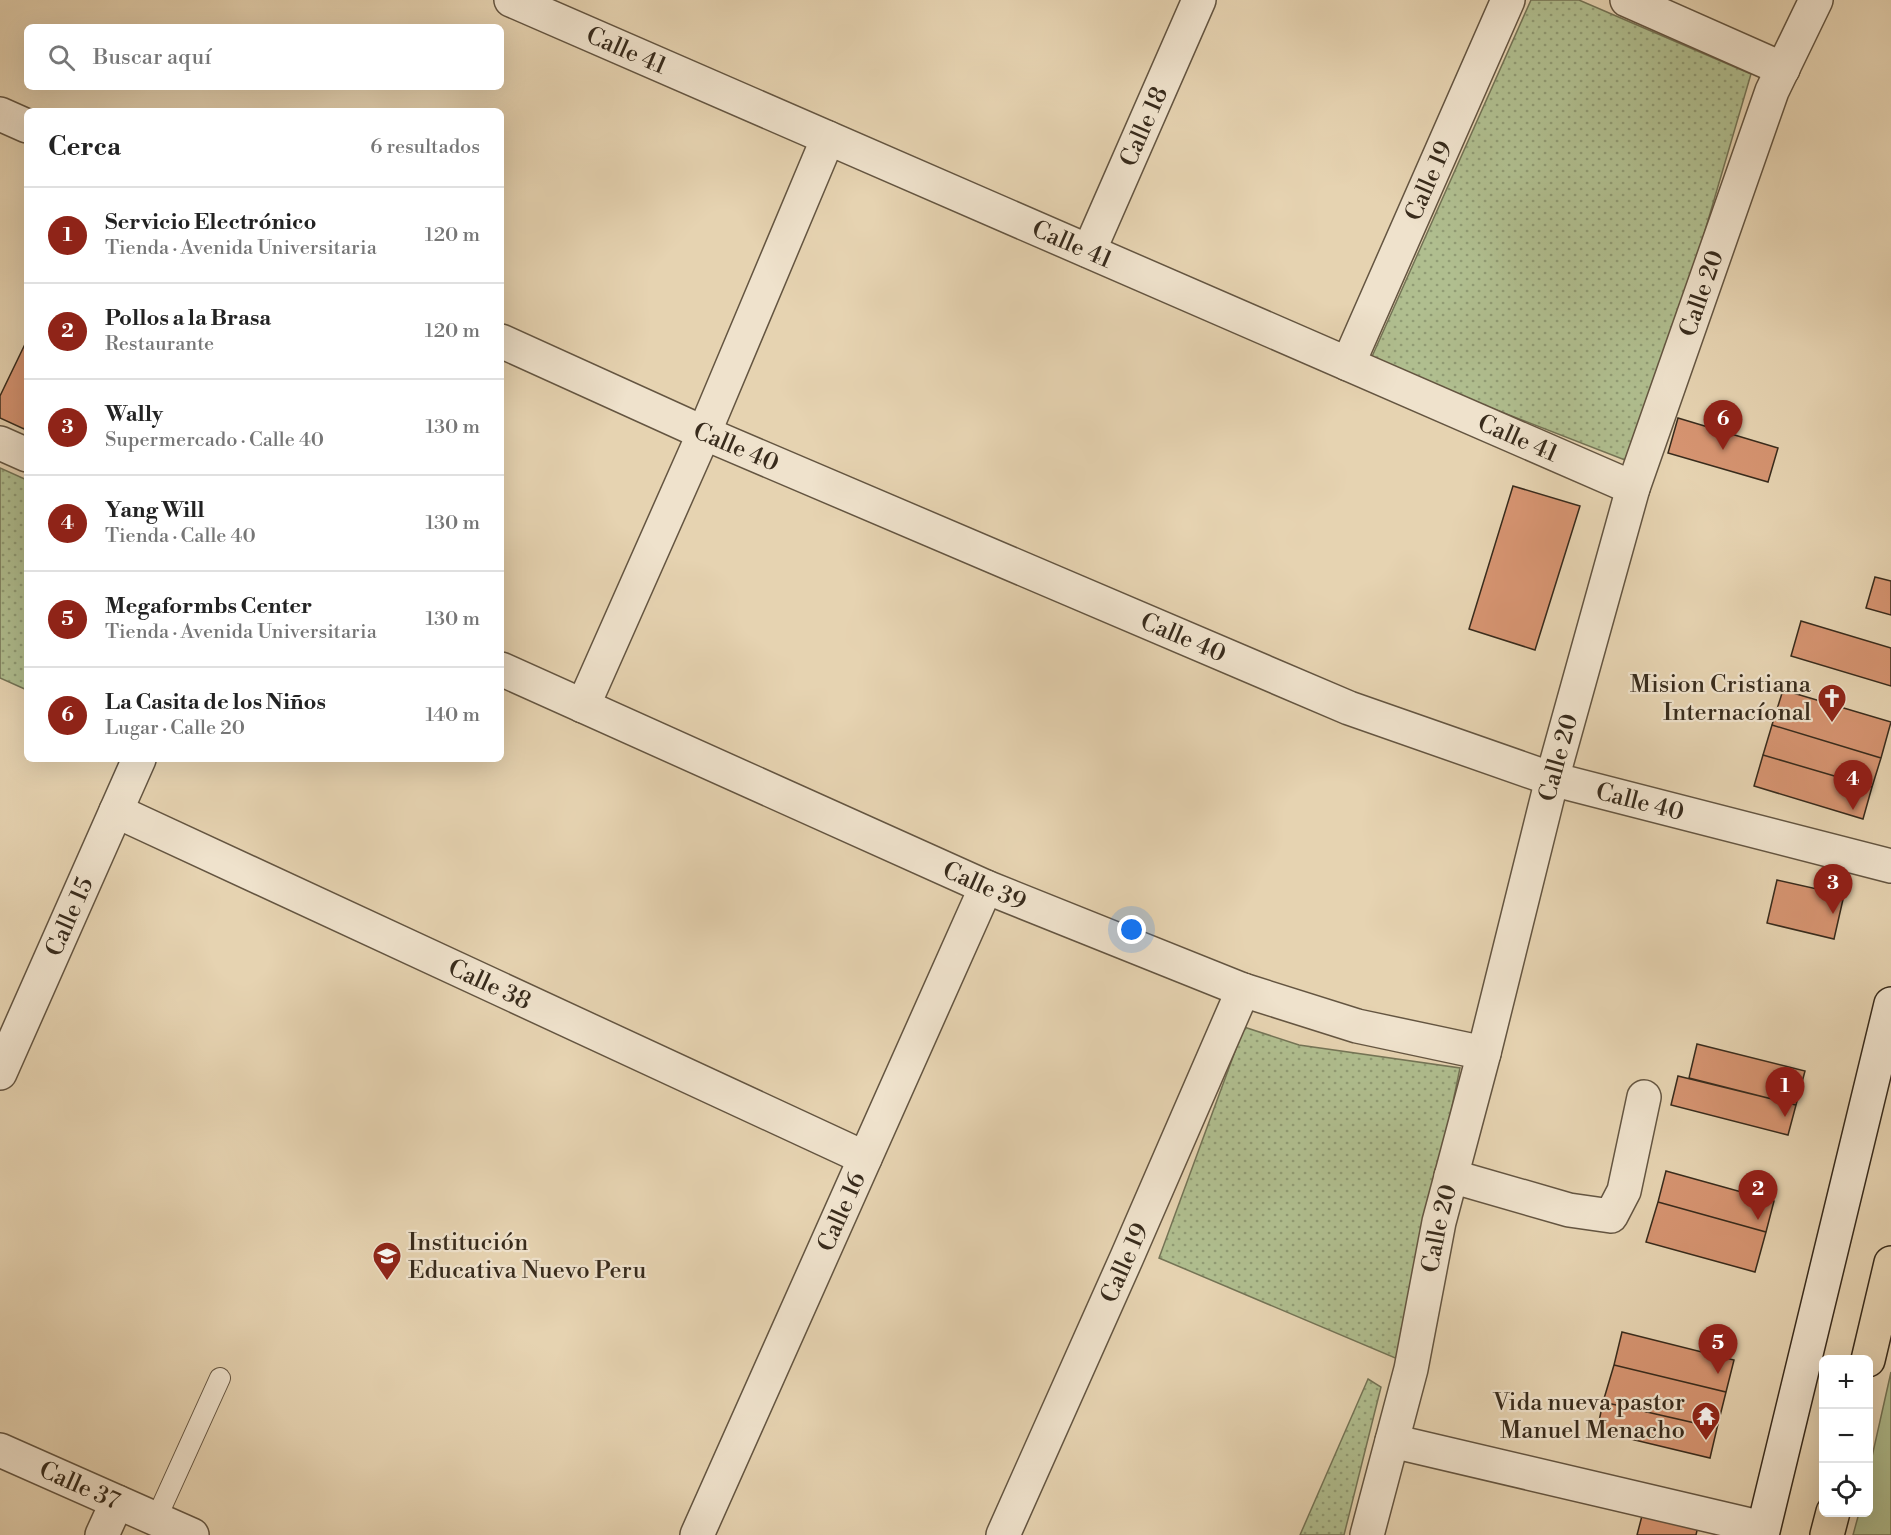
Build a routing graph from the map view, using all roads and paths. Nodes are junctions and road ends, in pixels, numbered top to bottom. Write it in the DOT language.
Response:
graph roads {
  1 [pos="511,0"];
  2 [pos="1508,0"];
  3 [pos="1627,0"];
  4 [pos="1816,0"];
  5 [pos="1194,2"];
  6 [pos="1783,69"];
  7 [pos="0,114"];
  8 [pos="24,125"];
  9 [pos="828,138"];
  10 [pos="1089,251"];
  11 [pos="504,342"];
  12 [pos="1348,364"];
  13 [pos="704,433"];
  14 [pos="0,443"];
  15 [pos="24,454"];
  16 [pos="1633,488"];
  17 [pos="504,670"];
  18 [pos="584,706"];
  19 [pos="138,762"];
  20 [pos="1552,779"];
  21 [pos="116,811"];
  22 [pos="1891,866"];
  23 [pos="986,887"];
  24 [pos="1243,990"];
  25 [pos="1891,1004"];
  26 [pos="1484,1053"];
  27 [pos="0,1073"];
  28 [pos="1644,1097"];
  29 [pos="866,1158"];
  30 [pos="1451,1176"];
  31 [pos="1891,1263"];
  32 [pos="1869,1355"];
  33 [pos="220,1378"];
  34 [pos="1392,1441"];
  35 [pos="0,1450"];
  36 [pos="117,1502"];
  37 [pos="1832,1517"];
  38 [pos="156,1519"];
  39 [pos="1762,1531"];
  40 [pos="102,1535"];
  41 [pos="192,1535"];
  42 [pos="696,1535"];
  43 [pos="1004,1535"];
  44 [pos="1367,1535"];
  45 [pos="1827,1535"];
  1 -- 9 [label="street, Calle 41"];
  2 -- 12 [label="street, Calle 19"];
  3 -- 6 [label="street"];
  4 -- 6 [label="street, Calle 20"];
  5 -- 10 [label="street, Calle 18"];
  6 -- 16 [label="street, Calle 20"];
  7 -- 8 [label="street"];
  9 -- 10 [label="street, Calle 41"];
  9 -- 13 [label="street"];
  10 -- 12 [label="street, Calle 41"];
  11 -- 13 [label="street, Calle 40"];
  12 -- 16 [label="street, Calle 41"];
  13 -- 18 [label="street"];
  13 -- 20 [label="street, Calle 40"];
  14 -- 15 [label="street"];
  16 -- 20 [label="street, Calle 20"];
  17 -- 18 [label="street, Calle 39"];
  18 -- 23 [label="street, Calle 39"];
  19 -- 21 [label="street, Calle 15"];
  20 -- 22 [label="street, Calle 40"];
  20 -- 26 [label="street, Calle 20"];
  21 -- 27 [label="street, Calle 15"];
  21 -- 29 [label="street, Calle 38"];
  23 -- 24 [label="street, Calle 39"];
  23 -- 29 [label="street, Calle 16"];
  24 -- 26 [label="street, Calle 39"];
  24 -- 43 [label="street, Calle 19"];
  25 -- 39 [label="street"];
  26 -- 30 [label="street, Calle 20"];
  28 -- 30 [label="street"];
  29 -- 42 [label="street, Calle 16"];
  30 -- 34 [label="street, Calle 20"];
  31 -- 32 [label="main road"];
  33 -- 38 [label="lane"];
  34 -- 39 [label="street"];
  34 -- 44 [label="street, Calle 20"];
  35 -- 36 [label="street, Calle 37"];
  36 -- 38 [label="street, Calle 37"];
  36 -- 40 [label="street"];
  37 -- 45 [label="main road"];
  38 -- 41 [label="street, Calle 37"];
}
